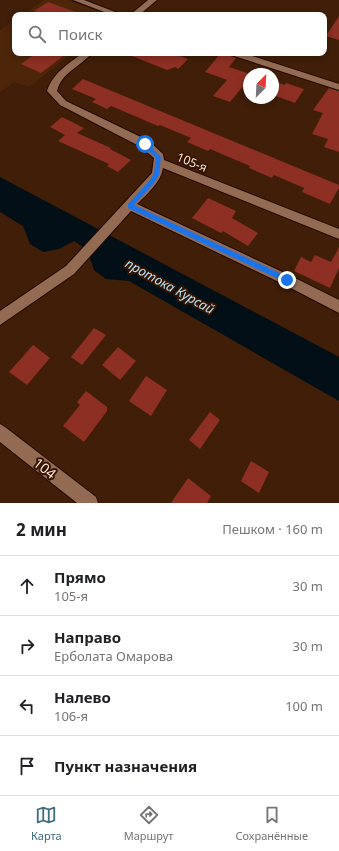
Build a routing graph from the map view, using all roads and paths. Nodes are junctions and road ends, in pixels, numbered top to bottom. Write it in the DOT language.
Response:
graph roads {
  1 [pos="77,0"];
  2 [pos="153,0"];
  3 [pos="111,12"];
  4 [pos="138,12"];
  5 [pos="84,56"];
  6 [pos="243,56"];
  7 [pos="339,88"];
  8 [pos="159,162"];
  9 [pos="130,206"];
  10 [pos="339,234"];
  11 [pos="339,307"];
  12 [pos="0,319"];
  13 [pos="0,432"];
  14 [pos="90,503"];
  1 -- 3 [label="street"];
  2 -- 4 [label="street"];
  5 -- 8 [label="street, 105-я"];
  6 -- 7 [label="street"];
  8 -- 9 [label="street"];
  8 -- 10 [label="street, 105-я"];
  9 -- 11 [label="street"];
  9 -- 12 [label="street"];
  13 -- 14 [label="street, 104"];
}
